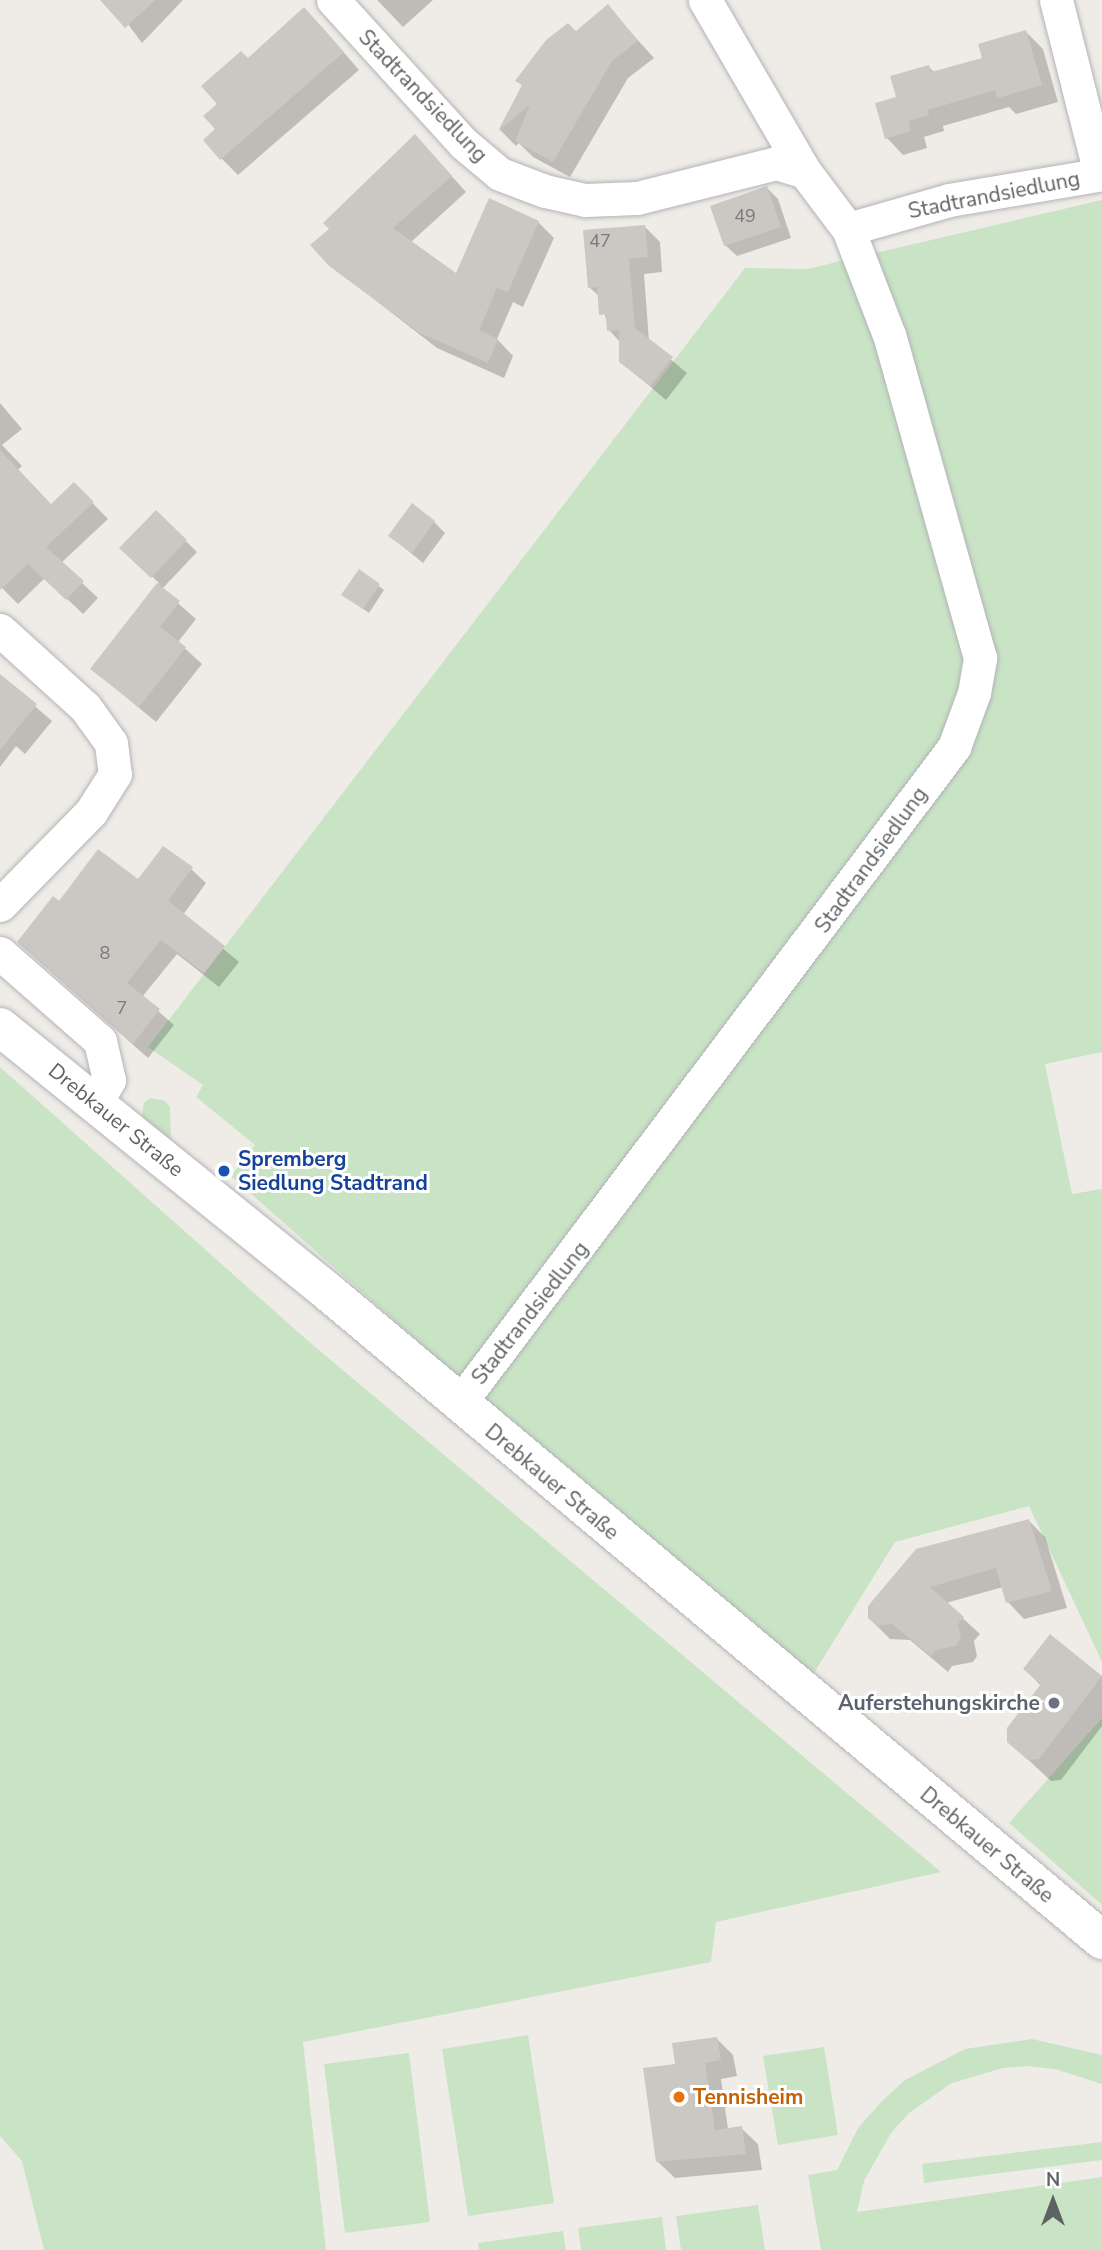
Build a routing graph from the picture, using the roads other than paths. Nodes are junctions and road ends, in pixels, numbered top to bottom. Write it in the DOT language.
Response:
graph roads {
  1 [pos="333,0"];
  2 [pos="705,0"];
  3 [pos="1056,0"];
  4 [pos="805,172"];
  5 [pos="1101,174"];
  6 [pos="848,229"];
  7 [pos="0,630"];
  8 [pos="0,905"];
  9 [pos="0,953"];
  10 [pos="0,1027"];
  11 [pos="94,1104"];
  12 [pos="459,1404"];
  13 [pos="1102,1940"];
  1 -- 4 [label="street, Stadtrandsiedlung"];
  2 -- 4 [label="street, Stadtrandsiedlung"];
  3 -- 5 [label="street, Stadtrandsiedlung"];
  4 -- 6 [label="street, Stadtrandsiedlung"];
  5 -- 6 [label="street, Stadtrandsiedlung"];
  6 -- 12 [label="street, Stadtrandsiedlung"];
  7 -- 8 [label="street"];
  9 -- 11 [label="street"];
  10 -- 11 [label="street, Drebkauer Straße"];
  11 -- 12 [label="street, Drebkauer Straße"];
  12 -- 13 [label="street, Drebkauer Straße"];
}
